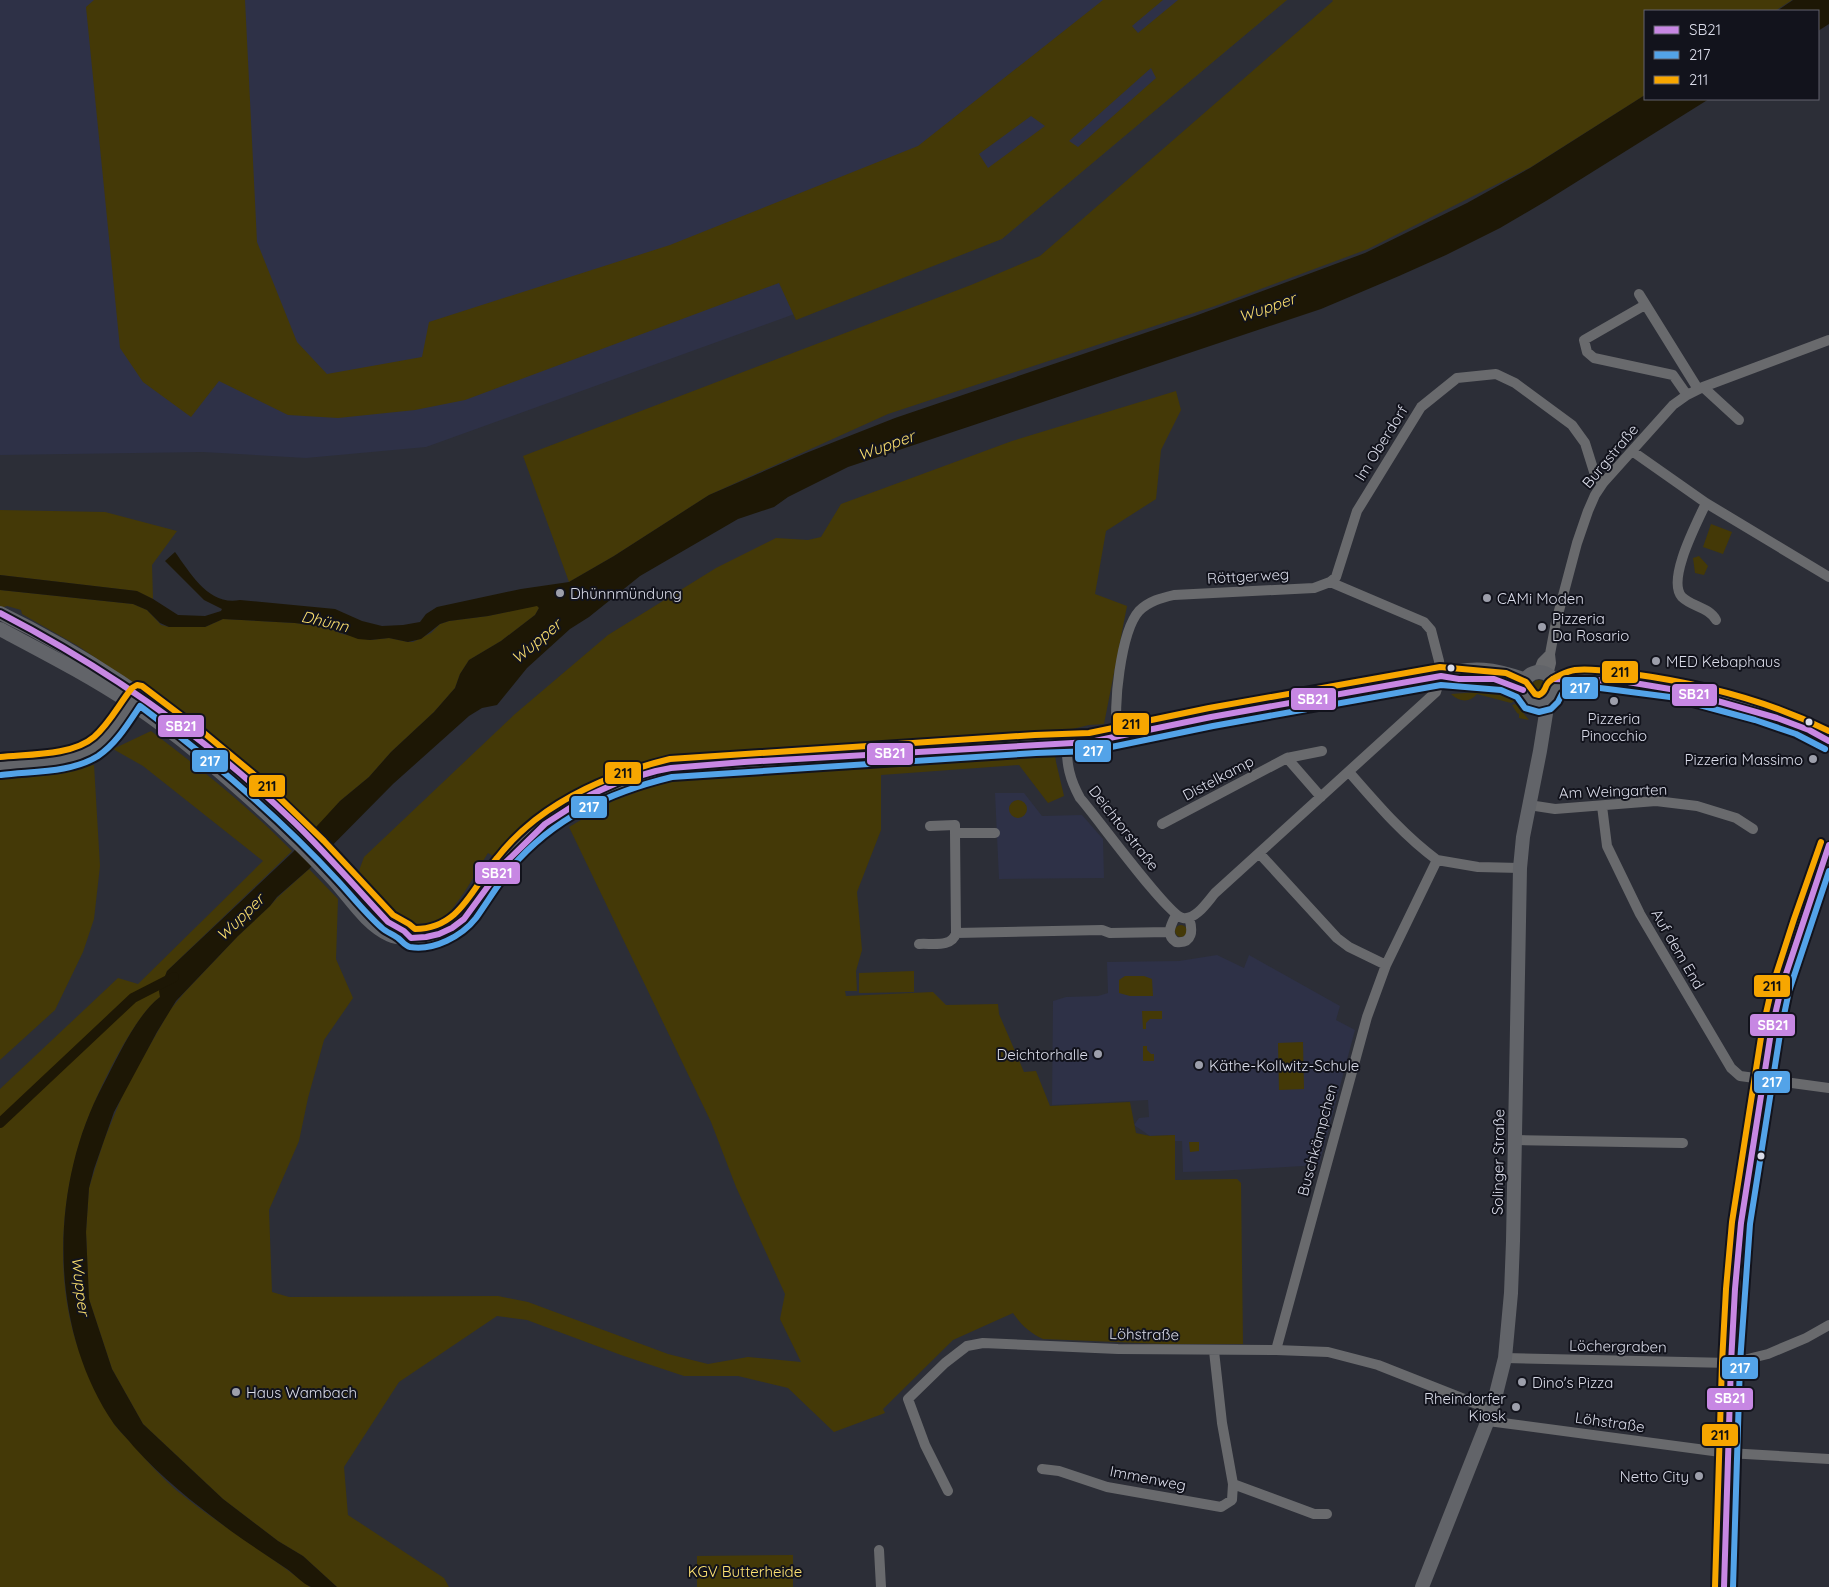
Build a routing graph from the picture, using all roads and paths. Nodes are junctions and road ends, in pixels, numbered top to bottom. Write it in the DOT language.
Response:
graph roads {
  1 [pos="1639,294"];
  2 [pos="1645,305"];
  3 [pos="1829,340"];
  4 [pos="1701,388"];
  5 [pos="1687,395"];
  6 [pos="1740,420"];
  7 [pos="1632,451"];
  8 [pos="1603,483"];
  9 [pos="1706,503"];
  10 [pos="1829,577"];
  11 [pos="1330,582"];
  12 [pos="0,613"];
  13 [pos="1716,620"];
  14 [pos="0,629"];
  15 [pos="1441,676"];
  16 [pos="1549,683"];
  17 [pos="1524,685"];
  18 [pos="135,699"];
  19 [pos="1534,703"];
  20 [pos="1543,724"];
  21 [pos="1118,735"];
  22 [pos="1829,741"];
  23 [pos="1067,744"];
  24 [pos="1322,751"];
  25 [pos="1287,758"];
  26 [pos="0,766"];
  27 [pos="1349,772"];
  28 [pos="1321,797"];
  29 [pos="1529,805"];
  30 [pos="1602,806"];
  31 [pos="1162,824"];
  32 [pos="930,826"];
  33 [pos="1753,829"];
  34 [pos="955,833"];
  35 [pos="995,833"];
  36 [pos="1829,845"];
  37 [pos="1260,853"];
  38 [pos="1437,860"];
  39 [pos="1520,868"];
  40 [pos="1183,917"];
  41 [pos="1170,932"];
  42 [pos="956,933"];
  43 [pos="919,944"];
  44 [pos="1386,965"];
  45 [pos="1763,1078"];
  46 [pos="1829,1088"];
  47 [pos="1516,1140"];
  48 [pos="1683,1143"];
  49 [pos="1829,1325"];
  50 [pos="1214,1350"];
  51 [pos="1276,1350"];
  52 [pos="1504,1358"];
  53 [pos="1731,1363"];
  54 [pos="1490,1415"];
  55 [pos="1728,1453"];
  56 [pos="1829,1459"];
  57 [pos="1042,1469"];
  58 [pos="1233,1484"];
  59 [pos="948,1492"];
  60 [pos="1326,1514"];
  61 [pos="879,1550"];
  62 [pos="881,1587"];
  63 [pos="1422,1587"];
  64 [pos="1724,1587"];
  65 [pos="1728,1587"];
  1 -- 2 [label="street"];
  2 -- 4 [label="street"];
  2 -- 5 [label="street"];
  3 -- 4 [label="street, Burgstraße"];
  4 -- 5 [label="street, Burgstraße"];
  4 -- 6 [label="street"];
  5 -- 7 [label="street, Burgstraße"];
  7 -- 8 [label="street, Burgstraße"];
  7 -- 9 [label="street"];
  8 -- 11 [label="street, Im Oberdorf"];
  8 -- 16 [label="street, Burgstraße"];
  9 -- 10 [label="street"];
  9 -- 13 [label="street"];
  11 -- 15 [label="street"];
  11 -- 21 [label="street, Röttgerweg"];
  12 -- 18 [label="main road"];
  14 -- 18 [label="main road"];
  15 -- 17 [label="main road"];
  15 -- 21 [label="main road"];
  15 -- 27 [label="street"];
  16 -- 17 [label="main road"];
  16 -- 19 [label="main road"];
  16 -- 20 [label="main road, Solinger Straße"];
  16 -- 22 [label="main road"];
  17 -- 19 [label="main road"];
  18 -- 23 [label="main road"];
  18 -- 26 [label="main road"];
  19 -- 20 [label="main road, Solinger Straße"];
  20 -- 29 [label="main road, Solinger Straße"];
  21 -- 23 [label="main road"];
  23 -- 40 [label="street, Deichtorstraße"];
  24 -- 25 [label="street, Distelkamp"];
  25 -- 28 [label="street"];
  25 -- 31 [label="street, Distelkamp"];
  27 -- 28 [label="street"];
  27 -- 38 [label="street"];
  28 -- 37 [label="street"];
  29 -- 30 [label="street, Am Weingarten"];
  29 -- 39 [label="main road, Solinger Straße"];
  30 -- 33 [label="street, Am Weingarten"];
  30 -- 45 [label="street, Auf dem End"];
  32 -- 34 [label="street"];
  34 -- 35 [label="street"];
  34 -- 42 [label="street"];
  36 -- 45 [label="street"];
  37 -- 40 [label="street"];
  37 -- 44 [label="street"];
  38 -- 39 [label="street"];
  38 -- 44 [label="street, Buschkämpchen"];
  39 -- 47 [label="main road, Solinger Straße"];
  40 -- 41 [label="street"];
  40 -- 41 [label="street"];
  41 -- 42 [label="street"];
  42 -- 43 [label="street"];
  44 -- 51 [label="street, Buschkämpchen"];
  45 -- 46 [label="street, Auf dem End"];
  45 -- 53 [label="street"];
  47 -- 48 [label="street"];
  47 -- 52 [label="main road, Solinger Straße"];
  49 -- 53 [label="street, Löchergraben"];
  50 -- 51 [label="street, Löhstraße"];
  50 -- 58 [label="street"];
  50 -- 59 [label="street, Löhstraße"];
  51 -- 54 [label="street, Löhstraße"];
  52 -- 53 [label="street, Löchergraben"];
  52 -- 54 [label="main road, Solinger Straße"];
  53 -- 55 [label="street"];
  54 -- 55 [label="street, Löhstraße"];
  54 -- 63 [label="main road, Solinger Straße"];
  55 -- 56 [label="street, Löhstraße"];
  55 -- 64 [label="street"];
  57 -- 58 [label="street, Immenweg"];
  58 -- 60 [label="street"];
  61 -- 62 [label="street"];
  64 -- 65 [label="street"];
}
